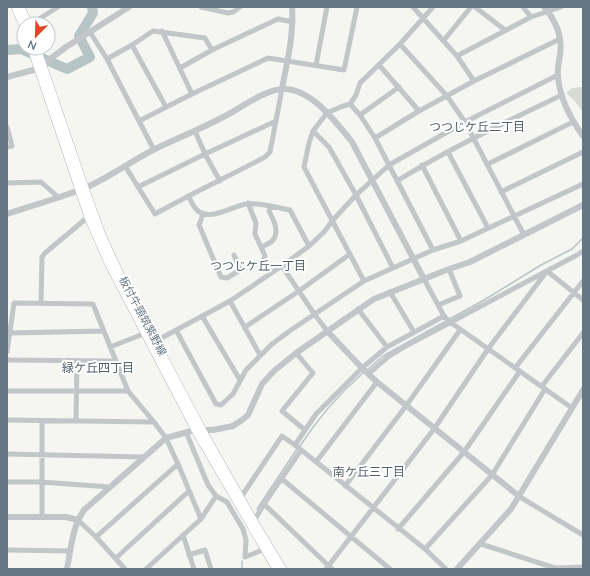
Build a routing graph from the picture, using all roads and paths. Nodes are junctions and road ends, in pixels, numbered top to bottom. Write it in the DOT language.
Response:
graph roads {
  1 [pos="21,7"];
  2 [pos="58,7"];
  3 [pos="129,7"];
  4 [pos="201,7"];
  5 [pos="240,7"];
  6 [pos="292,7"];
  7 [pos="327,7"];
  8 [pos="357,7"];
  9 [pos="413,7"];
  10 [pos="433,7"];
  11 [pos="471,7"];
  12 [pos="475,7"];
  13 [pos="523,7"];
  14 [pos="561,7"];
  15 [pos="220,9"];
  16 [pos="546,9"];
  17 [pos="26,16"];
  18 [pos="43,16"];
  19 [pos="531,17"];
  20 [pos="423,18"];
  21 [pos="293,22"];
  22 [pos="505,30"];
  23 [pos="162,31"];
  24 [pos="89,32"];
  25 [pos="560,39"];
  26 [pos="444,40"];
  27 [pos="400,44"];
  28 [pos="132,45"];
  29 [pos="212,50"];
  30 [pos="35,56"];
  31 [pos="38,56"];
  32 [pos="458,56"];
  33 [pos="107,59"];
  34 [pos="288,60"];
  35 [pos="316,65"];
  36 [pos="379,65"];
  37 [pos="40,67"];
  38 [pos="180,68"];
  39 [pos="558,76"];
  40 [pos="7,77"];
  41 [pos="474,81"];
  42 [pos="398,87"];
  43 [pos="282,89"];
  44 [pos="192,94"];
  45 [pos="562,94"];
  46 [pos="447,96"];
  47 [pos="350,104"];
  48 [pos="166,107"];
  49 [pos="420,111"];
  50 [pos="327,113"];
  51 [pos="360,115"];
  52 [pos="139,121"];
  53 [pos="276,121"];
  54 [pos="465,122"];
  55 [pos="573,122"];
  56 [pos="7,127"];
  57 [pos="195,131"];
  58 [pos="313,131"];
  59 [pos="583,136"];
  60 [pos="375,138"];
  61 [pos="473,138"];
  62 [pos="7,148"];
  63 [pos="154,150"];
  64 [pos="448,152"];
  65 [pos="583,152"];
  66 [pos="205,154"];
  67 [pos="488,164"];
  68 [pos="389,165"];
  69 [pos="125,166"];
  70 [pos="422,166"];
  71 [pos="372,179"];
  72 [pos="220,181"];
  73 [pos="397,181"];
  74 [pos="7,183"];
  75 [pos="583,184"];
  76 [pos="138,187"];
  77 [pos="82,189"];
  78 [pos="501,192"];
  79 [pos="356,195"];
  80 [pos="188,196"];
  81 [pos="58,197"];
  82 [pos="248,203"];
  83 [pos="583,205"];
  84 [pos="271,206"];
  85 [pos="7,214"];
  86 [pos="203,214"];
  87 [pos="88,217"];
  88 [pos="514,217"];
  89 [pos="333,220"];
  90 [pos="488,228"];
  91 [pos="524,235"];
  92 [pos="461,241"];
  93 [pos="309,246"];
  94 [pos="262,247"];
  95 [pos="433,250"];
  96 [pos="583,251"];
  97 [pos="350,254"];
  98 [pos="234,255"];
  99 [pos="414,259"];
  100 [pos="282,266"];
  101 [pos="393,268"];
  102 [pos="448,269"];
  103 [pos="240,270"];
  104 [pos="547,271"];
  105 [pos="424,279"];
  106 [pos="364,281"];
  107 [pos="583,281"];
  108 [pos="299,291"];
  109 [pos="390,292"];
  110 [pos="574,292"];
  111 [pos="583,300"];
  112 [pos="230,301"];
  113 [pos="41,303"];
  114 [pos="438,305"];
  115 [pos="358,309"];
  116 [pos="315,314"];
  117 [pos="202,316"];
  118 [pos="444,316"];
  119 [pos="450,322"];
  120 [pos="245,327"];
  121 [pos="176,330"];
  122 [pos="460,330"];
  123 [pos="104,331"];
  124 [pos="328,332"];
  125 [pos="414,332"];
  126 [pos="583,332"];
  127 [pos="10,333"];
  128 [pos="148,333"];
  129 [pos="156,342"];
  130 [pos="110,347"];
  131 [pos="387,347"];
  132 [pos="488,349"];
  133 [pos="7,352"];
  134 [pos="296,353"];
  135 [pos="260,355"];
  136 [pos="7,360"];
  137 [pos="77,360"];
  138 [pos="115,360"];
  139 [pos="362,368"];
  140 [pos="517,369"];
  141 [pos="368,374"];
  142 [pos="240,380"];
  143 [pos="377,382"];
  144 [pos="543,387"];
  145 [pos="583,390"];
  146 [pos="7,391"];
  147 [pos="77,391"];
  148 [pos="128,391"];
  149 [pos="406,406"];
  150 [pos="572,408"];
  151 [pos="7,420"];
  152 [pos="42,420"];
  153 [pos="76,421"];
  154 [pos="154,422"];
  155 [pos="434,429"];
  156 [pos="195,430"];
  157 [pos="204,430"];
  158 [pos="305,430"];
  159 [pos="186,432"];
  160 [pos="166,438"];
  161 [pos="295,445"];
  162 [pos="301,450"];
  163 [pos="464,452"];
  164 [pos="7,454"];
  165 [pos="42,455"];
  166 [pos="144,457"];
  167 [pos="316,462"];
  168 [pos="178,464"];
  169 [pos="492,475"];
  170 [pos="282,479"];
  171 [pos="7,482"];
  172 [pos="41,482"];
  173 [pos="345,486"];
  174 [pos="110,487"];
  175 [pos="189,492"];
  176 [pos="216,496"];
  177 [pos="241,497"];
  178 [pos="520,497"];
  179 [pos="264,504"];
  180 [pos="372,508"];
  181 [pos="7,517"];
  182 [pos="42,517"];
  183 [pos="201,519"];
  184 [pos="78,520"];
  185 [pos="254,521"];
  186 [pos="398,529"];
  187 [pos="583,535"];
  188 [pos="183,536"];
  189 [pos="96,537"];
  190 [pos="350,537"];
  191 [pos="481,544"];
  192 [pos="265,549"];
  193 [pos="425,549"];
  194 [pos="7,550"];
  195 [pos="71,551"];
  196 [pos="189,555"];
  197 [pos="116,558"];
  198 [pos="583,567"];
  199 [pos="328,568"];
  200 [pos="555,568"];
  201 [pos="67,569"];
  202 [pos="126,569"];
  203 [pos="146,569"];
  204 [pos="194,569"];
  205 [pos="211,569"];
  206 [pos="276,569"];
  207 [pos="283,569"];
  208 [pos="390,569"];
  209 [pos="446,569"];
  210 [pos="457,569"];
  1 -- 17 [label="main road"];
  2 -- 18 [label="street"];
  3 -- 24 [label="street"];
  4 -- 15 [label="street"];
  5 -- 15 [label="street"];
  6 -- 21 [label="street"];
  7 -- 35 [label="street"];
  8 -- 35 [label="street"];
  9 -- 20 [label="street"];
  10 -- 20 [label="street"];
  11 -- 26 [label="street"];
  12 -- 22 [label="street"];
  13 -- 19 [label="street"];
  14 -- 16 [label="street"];
  16 -- 19 [label="street"];
  16 -- 25 [label="street"];
  19 -- 22 [label="street"];
  20 -- 26 [label="street"];
  20 -- 27 [label="street"];
  21 -- 29 [label="street"];
  21 -- 34 [label="street"];
  22 -- 32 [label="street"];
  23 -- 28 [label="street"];
  23 -- 29 [label="street"];
  23 -- 38 [label="street"];
  24 -- 33 [label="street"];
  24 -- 37 [label="street"];
  25 -- 39 [label="street"];
  25 -- 41 [label="street"];
  26 -- 32 [label="street"];
  27 -- 36 [label="street"];
  27 -- 46 [label="street"];
  28 -- 33 [label="street"];
  28 -- 48 [label="street"];
  29 -- 38 [label="street"];
  30 -- 37 [label="main road, 板付牛頸筑紫野線"];
  31 -- 37 [label="main road, 板付牛頸筑紫野線"];
  32 -- 41 [label="street"];
  33 -- 52 [label="street"];
  34 -- 35 [label="street"];
  34 -- 43 [label="street"];
  34 -- 44 [label="street"];
  36 -- 42 [label="street"];
  36 -- 47 [label="street"];
  37 -- 40 [label="street"];
  37 -- 77 [label="main road, 板付牛頸筑紫野線"];
  38 -- 44 [label="street"];
  39 -- 45 [label="street"];
  39 -- 54 [label="street"];
  41 -- 46 [label="street"];
  42 -- 49 [label="street"];
  42 -- 51 [label="street"];
  43 -- 50 [label="street"];
  43 -- 53 [label="street"];
  43 -- 57 [label="street"];
  44 -- 48 [label="street"];
  45 -- 55 [label="street"];
  45 -- 61 [label="street"];
  46 -- 49 [label="street"];
  46 -- 54 [label="street"];
  47 -- 50 [label="street"];
  47 -- 51 [label="street"];
  48 -- 52 [label="street"];
  49 -- 60 [label="street"];
  50 -- 58 [label="street"];
  50 -- 71 [label="street"];
  51 -- 60 [label="street"];
  52 -- 63 [label="street"];
  53 -- 66 [label="street"];
  53 -- 72 [label="street"];
  54 -- 61 [label="street"];
  54 -- 68 [label="street"];
  55 -- 59 [label="street"];
  55 -- 67 [label="street"];
  56 -- 62 [label="street"];
  57 -- 63 [label="street"];
  57 -- 66 [label="street"];
  58 -- 79 [label="street"];
  58 -- 89 [label="street"];
  60 -- 68 [label="street"];
  61 -- 64 [label="street"];
  61 -- 67 [label="street"];
  63 -- 69 [label="street"];
  64 -- 70 [label="street"];
  64 -- 90 [label="street"];
  65 -- 78 [label="street"];
  66 -- 72 [label="street"];
  66 -- 76 [label="street"];
  67 -- 78 [label="street"];
  68 -- 71 [label="street"];
  68 -- 73 [label="street"];
  69 -- 76 [label="street"];
  69 -- 77 [label="street"];
  70 -- 73 [label="street"];
  70 -- 92 [label="street"];
  71 -- 79 [label="street"];
  71 -- 99 [label="street"];
  72 -- 80 [label="street"];
  73 -- 95 [label="street"];
  74 -- 81 [label="street"];
  75 -- 88 [label="street"];
  76 -- 80 [label="street"];
  77 -- 81 [label="street"];
  77 -- 87 [label="main road, 板付牛頸筑紫野線"];
  77 -- 128 [label="main road, 板付牛頸筑紫野線"];
  78 -- 88 [label="street"];
  79 -- 89 [label="street"];
  79 -- 101 [label="street"];
  80 -- 86 [label="street"];
  81 -- 85 [label="street"];
  82 -- 84 [label="street"];
  82 -- 86 [label="street"];
  82 -- 94 [label="street"];
  83 -- 91 [label="street"];
  84 -- 93 [label="street"];
  84 -- 94 [label="street"];
  86 -- 103 [label="street"];
  87 -- 113 [label="street"];
  87 -- 128 [label="main road, 板付牛頸筑紫野線"];
  88 -- 90 [label="street"];
  88 -- 91 [label="street"];
  89 -- 93 [label="street"];
  89 -- 97 [label="street"];
  90 -- 92 [label="street"];
  91 -- 102 [label="street"];
  92 -- 95 [label="street"];
  93 -- 100 [label="street"];
  94 -- 103 [label="street"];
  95 -- 99 [label="street"];
  96 -- 104 [label="street"];
  97 -- 106 [label="street"];
  97 -- 108 [label="street"];
  98 -- 103 [label="street"];
  99 -- 101 [label="street"];
  99 -- 105 [label="street"];
  100 -- 108 [label="street"];
  100 -- 112 [label="street"];
  101 -- 106 [label="street"];
  102 -- 105 [label="street"];
  102 -- 114 [label="street"];
  104 -- 110 [label="street"];
  104 -- 119 [label="street"];
  104 -- 132 [label="street"];
  105 -- 109 [label="street"];
  105 -- 114 [label="street"];
  106 -- 116 [label="street"];
  107 -- 110 [label="street"];
  108 -- 116 [label="street"];
  108 -- 120 [label="street"];
  109 -- 115 [label="street"];
  109 -- 125 [label="street"];
  110 -- 111 [label="street"];
  110 -- 140 [label="street"];
  112 -- 117 [label="street"];
  112 -- 120 [label="street"];
  113 -- 123 [label="street"];
  113 -- 127 [label="street"];
  114 -- 118 [label="street"];
  115 -- 124 [label="street"];
  115 -- 131 [label="street"];
  116 -- 124 [label="street"];
  116 -- 135 [label="street"];
  117 -- 121 [label="street"];
  117 -- 142 [label="street"];
  118 -- 119 [label="street"];
  118 -- 125 [label="street"];
  119 -- 122 [label="street"];
  119 -- 141 [label="street"];
  120 -- 135 [label="street"];
  121 -- 129 [label="street"];
  121 -- 142 [label="street"];
  122 -- 132 [label="street"];
  122 -- 149 [label="street"];
  123 -- 127 [label="street"];
  123 -- 130 [label="street"];
  124 -- 134 [label="street"];
  124 -- 139 [label="street"];
  125 -- 131 [label="street"];
  126 -- 144 [label="street"];
  127 -- 133 [label="street"];
  128 -- 129 [label="main road, 板付牛頸筑紫野線"];
  128 -- 130 [label="street"];
  128 -- 156 [label="main road, 板付牛頸筑紫野線"];
  129 -- 157 [label="main road, 板付牛頸筑紫野線"];
  130 -- 138 [label="street"];
  131 -- 139 [label="street"];
  132 -- 140 [label="street"];
  132 -- 155 [label="street"];
  134 -- 157 [label="street"];
  134 -- 158 [label="street"];
  135 -- 142 [label="street"];
  136 -- 137 [label="street"];
  137 -- 138 [label="street"];
  137 -- 147 [label="street"];
  138 -- 148 [label="street"];
  139 -- 141 [label="street"];
  139 -- 158 [label="street"];
  140 -- 144 [label="street"];
  140 -- 163 [label="street"];
  141 -- 143 [label="street"];
  143 -- 149 [label="street"];
  143 -- 167 [label="street"];
  144 -- 150 [label="street"];
  144 -- 169 [label="street"];
  145 -- 150 [label="street"];
  146 -- 147 [label="street"];
  147 -- 148 [label="street"];
  147 -- 153 [label="street"];
  148 -- 154 [label="street"];
  149 -- 155 [label="street"];
  149 -- 173 [label="street"];
  150 -- 178 [label="street"];
  151 -- 152 [label="street"];
  152 -- 153 [label="street"];
  152 -- 165 [label="street"];
  153 -- 154 [label="street"];
  154 -- 160 [label="street"];
  155 -- 163 [label="street"];
  155 -- 180 [label="street"];
  156 -- 157 [label="street"];
  156 -- 159 [label="street"];
  156 -- 192 [label="main road, 板付牛頸筑紫野線"];
  157 -- 177 [label="main road, 板付牛頸筑紫野線"];
  158 -- 161 [label="street"];
  159 -- 160 [label="street"];
  159 -- 176 [label="street"];
  160 -- 166 [label="street"];
  160 -- 168 [label="street"];
  161 -- 162 [label="street"];
  161 -- 177 [label="street"];
  162 -- 167 [label="street"];
  162 -- 170 [label="street"];
  163 -- 169 [label="street"];
  163 -- 186 [label="street"];
  164 -- 165 [label="street"];
  165 -- 166 [label="street"];
  165 -- 172 [label="street"];
  166 -- 174 [label="street"];
  167 -- 173 [label="street"];
  168 -- 175 [label="street"];
  168 -- 189 [label="street"];
  169 -- 178 [label="street"];
  169 -- 193 [label="street"];
  170 -- 179 [label="street"];
  170 -- 190 [label="street"];
  171 -- 172 [label="street"];
  172 -- 174 [label="street"];
  172 -- 182 [label="street"];
  173 -- 180 [label="street"];
  174 -- 184 [label="street"];
  175 -- 183 [label="street"];
  175 -- 197 [label="street"];
  176 -- 183 [label="street"];
  176 -- 192 [label="street"];
  177 -- 185 [label="main road, 板付牛頸筑紫野線"];
  178 -- 187 [label="street"];
  178 -- 191 [label="street"];
  179 -- 185 [label="street"];
  179 -- 199 [label="street"];
  180 -- 186 [label="street"];
  180 -- 190 [label="street"];
  181 -- 182 [label="street"];
  182 -- 184 [label="street"];
  183 -- 188 [label="street"];
  184 -- 189 [label="street"];
  184 -- 195 [label="street"];
  185 -- 207 [label="main road, 板付牛頸筑紫野線"];
  186 -- 193 [label="street"];
  188 -- 196 [label="street"];
  188 -- 203 [label="street"];
  189 -- 197 [label="street"];
  190 -- 199 [label="street"];
  190 -- 208 [label="street"];
  191 -- 200 [label="street"];
  191 -- 210 [label="street"];
  192 -- 206 [label="main road, 板付牛頸筑紫野線"];
  193 -- 209 [label="street"];
  194 -- 195 [label="street"];
  195 -- 201 [label="street"];
  196 -- 204 [label="street"];
  196 -- 205 [label="street"];
  197 -- 202 [label="street"];
  198 -- 200 [label="street"];
}
